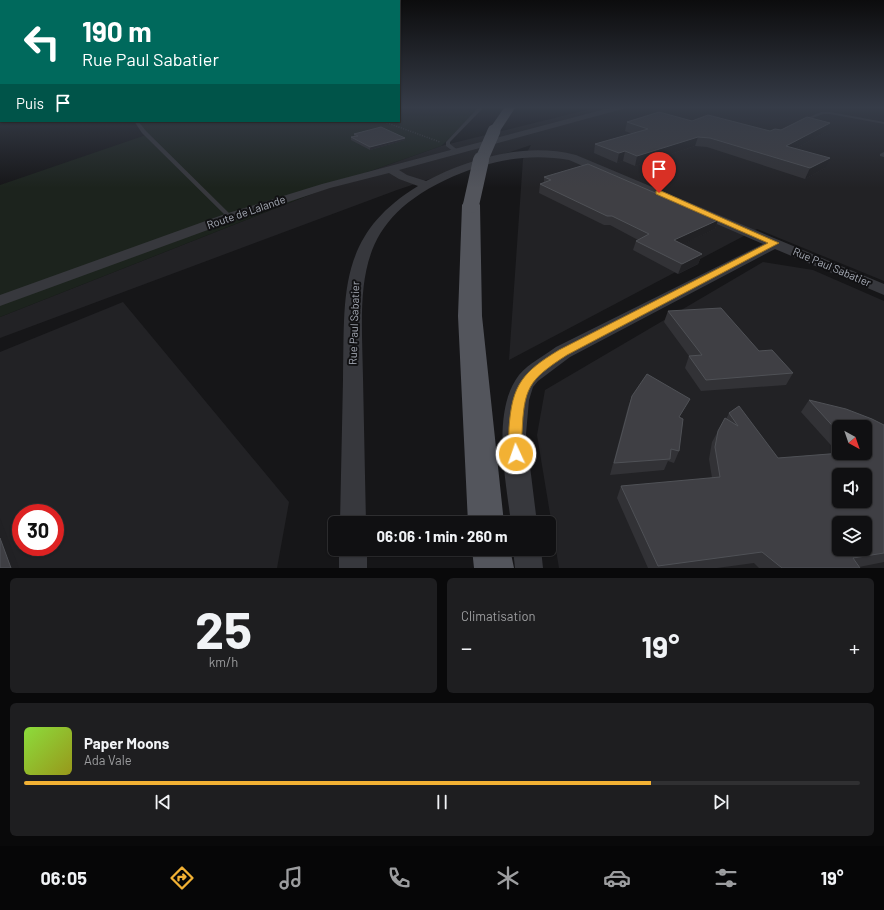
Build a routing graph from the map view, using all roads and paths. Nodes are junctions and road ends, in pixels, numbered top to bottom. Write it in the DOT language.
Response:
graph roads {
  1 [pos="147,135"];
  2 [pos="417,135"];
  3 [pos="455,135"];
  4 [pos="502,135"];
  5 [pos="495,136"];
  6 [pos="452,148"];
  7 [pos="389,168"];
  8 [pos="426,185"];
  9 [pos="230,217"];
  10 [pos="775,243"];
  11 [pos="884,290"];
  12 [pos="0,301"];
  13 [pos="353,516"];
  14 [pos="485,516"];
  15 [pos="523,516"];
  16 [pos="353,556"];
  17 [pos="482,556"];
  18 [pos="492,556"];
  19 [pos="528,556"];
  20 [pos="353,568"];
  21 [pos="480,568"];
  22 [pos="494,568"];
  23 [pos="529,568"];
  1 -- 9 [label="lane"];
  2 -- 6 [label="path"];
  3 -- 6 [label="lane"];
  4 -- 5 [label="street, Route de Lalande"];
  5 -- 6 [label="street, Route de Lalande"];
  5 -- 14 [label="main road, bridge"];
  6 -- 7 [label="street, Route de Lalande"];
  7 -- 8 [label="street"];
  7 -- 9 [label="street, Route de Lalande"];
  8 -- 10 [label="street, Rue Paul Sabatier"];
  8 -- 13 [label="street, Rue Paul Sabatier"];
  9 -- 12 [label="street, Route de Lalande"];
  10 -- 11 [label="street, Rue Paul Sabatier"];
  10 -- 15 [label="street"];
  16 -- 20 [label="street"];
  17 -- 21 [label="street"];
  18 -- 22 [label="main road"];
  19 -- 23 [label="street"];
}
